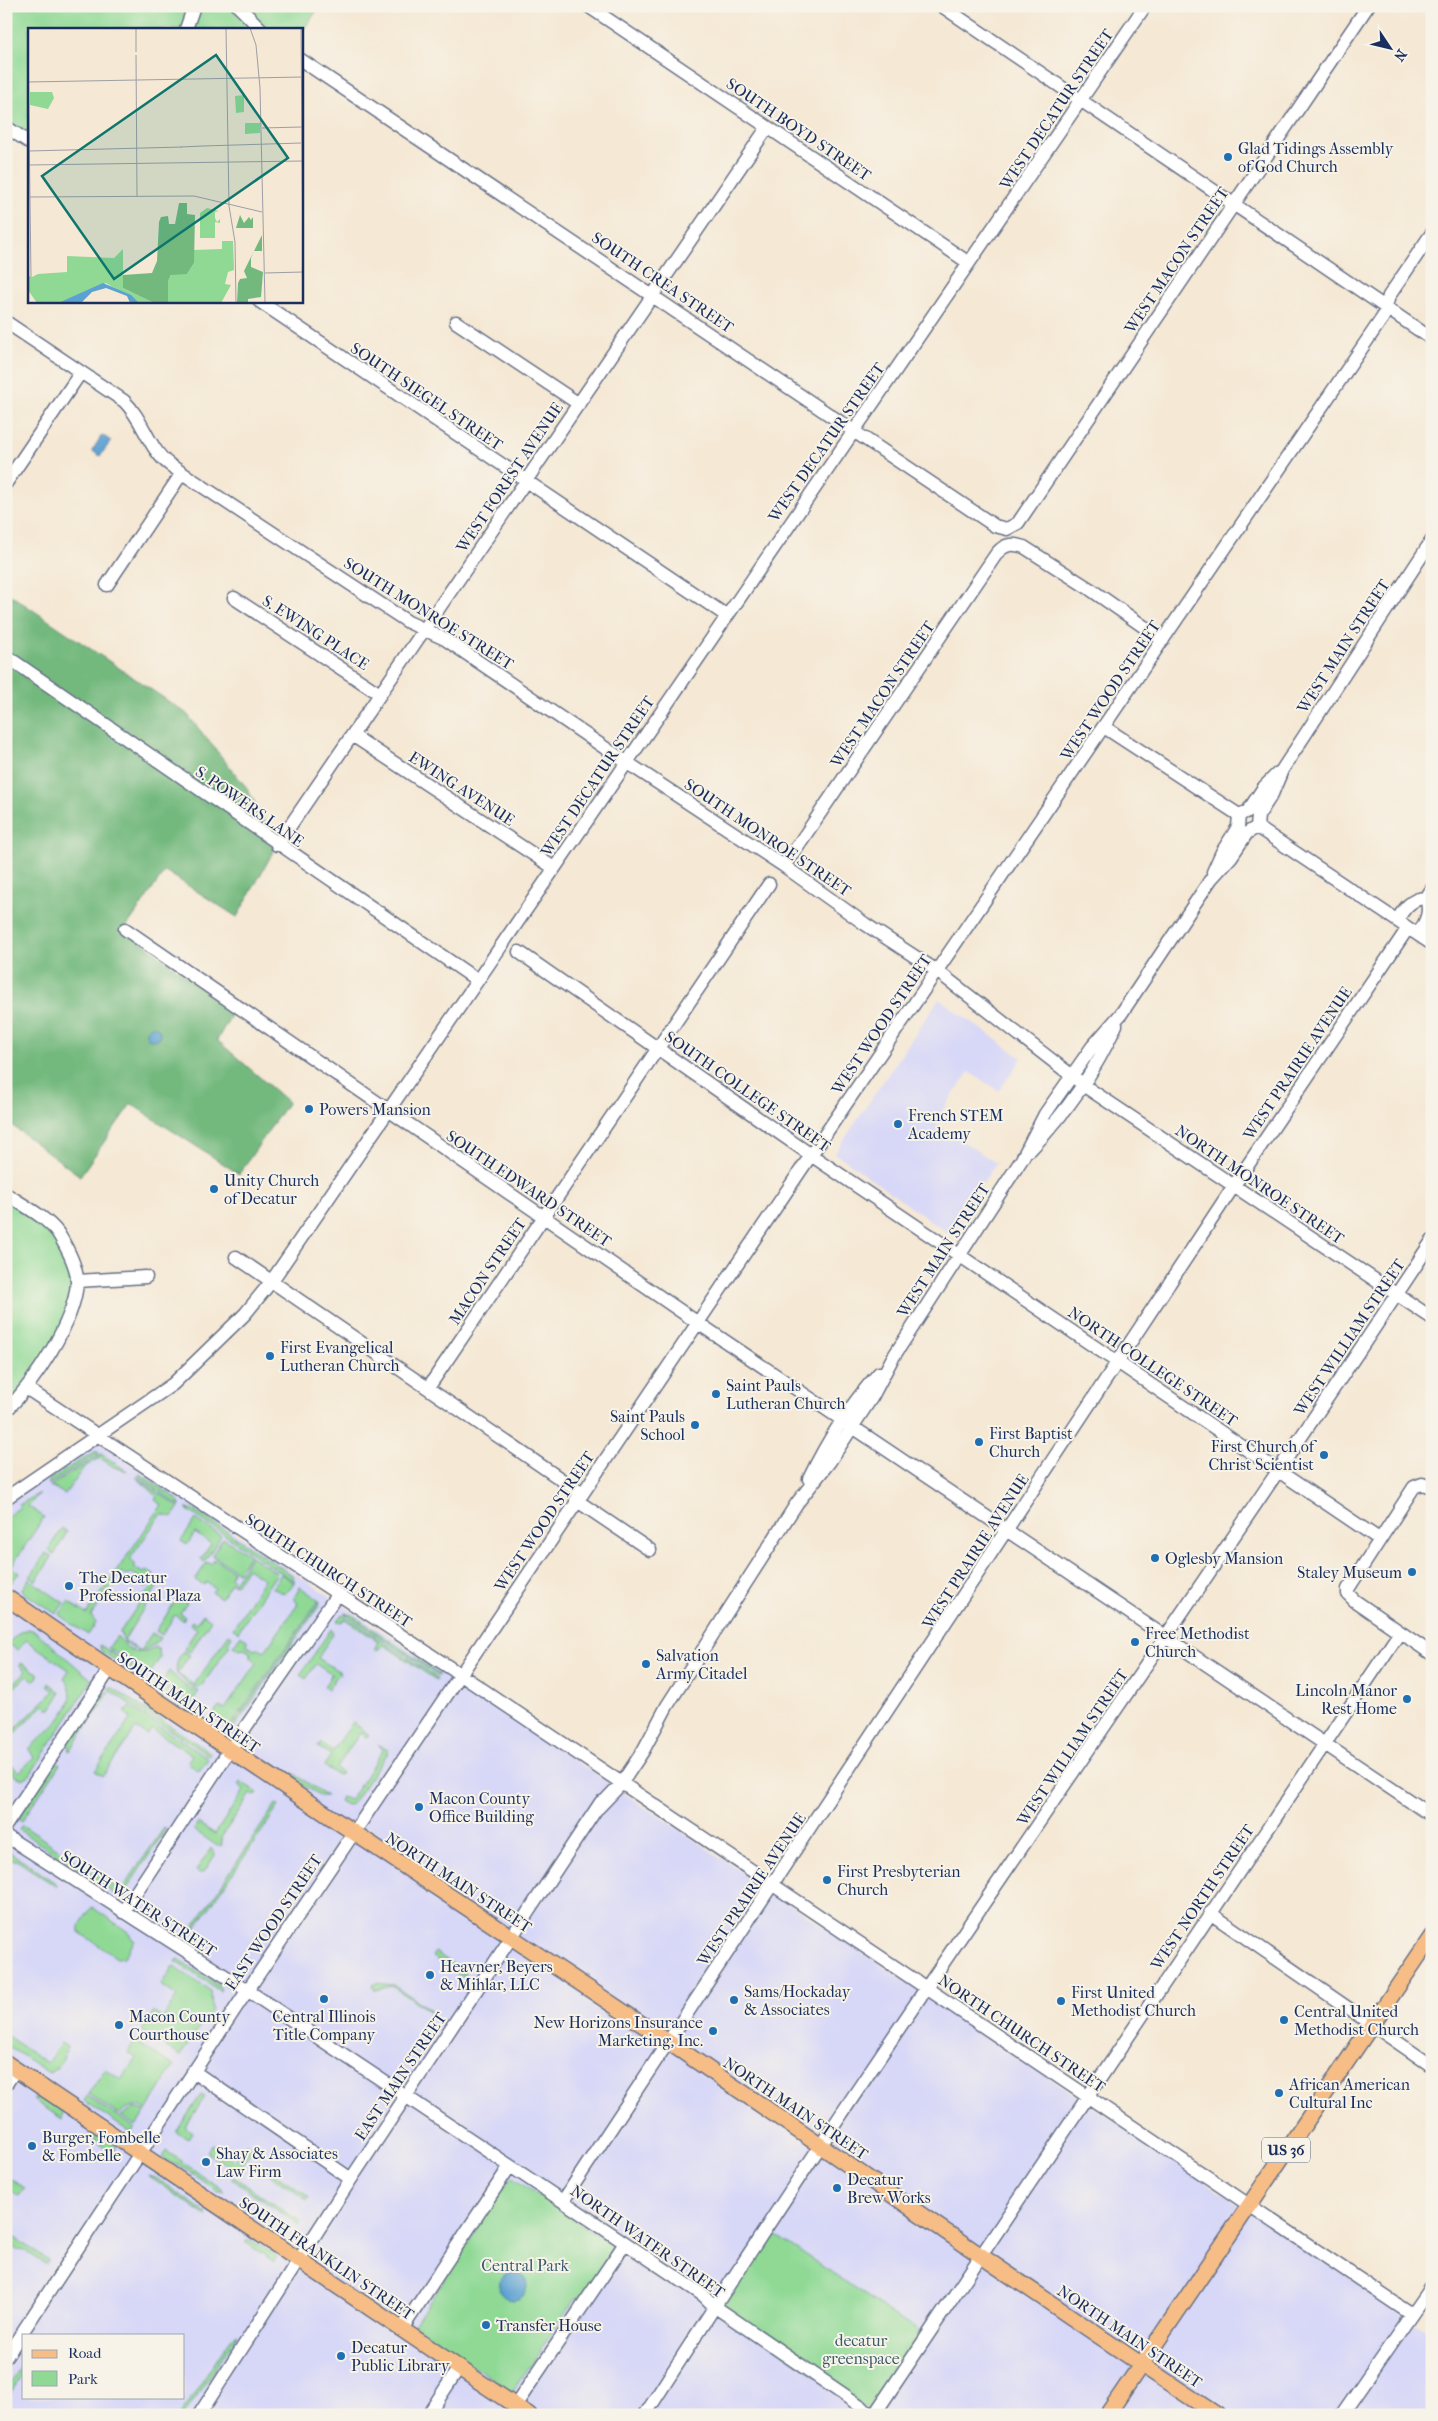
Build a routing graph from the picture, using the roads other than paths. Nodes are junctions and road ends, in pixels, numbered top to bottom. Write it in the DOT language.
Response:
graph roads {
  1 [pos="194,6"];
  2 [pos="238,6"];
  3 [pos="588,6"];
  4 [pos="942,6"];
  5 [pos="1145,6"];
  6 [pos="1368,6"];
  7 [pos="186,28"];
  8 [pos="260,28"];
  9 [pos="302,61"];
  10 [pos="1081,101"];
  11 [pos="6,127"];
  12 [pos="767,128"];
  13 [pos="28,141"];
  14 [pos="1234,204"];
  15 [pos="1432,233"];
  16 [pos="970,263"];
  17 [pos="653,294"];
  18 [pos="260,302"];
  19 [pos="1386,307"];
  20 [pos="6,322"];
  21 [pos="456,322"];
  22 [pos="1432,339"];
  23 [pos="81,372"];
  24 [pos="579,404"];
  25 [pos="854,430"];
  26 [pos="182,473"];
  27 [pos="526,482"];
  28 [pos="6,483"];
  29 [pos="1007,529"];
  30 [pos="1432,540"];
  31 [pos="107,585"];
  32 [pos="234,598"];
  33 [pos="726,616"];
  34 [pos="424,629"];
  35 [pos="1163,640"];
  36 [pos="6,656"];
  37 [pos="380,694"];
  38 [pos="1104,727"];
  39 [pos="352,735"];
  40 [pos="627,761"];
  41 [pos="1248,821"];
  42 [pos="278,845"];
  43 [pos="784,866"];
  44 [pos="554,868"];
  45 [pos="769,884"];
  46 [pos="1429,894"];
  47 [pos="1397,920"];
  48 [pos="125,929"];
  49 [pos="1413,931"];
  50 [pos="1432,944"];
  51 [pos="520,952"];
  52 [pos="937,970"];
  53 [pos="477,980"];
  54 [pos="1121,1014"];
  55 [pos="658,1048"];
  56 [pos="1071,1076"];
  57 [pos="1083,1085"];
  58 [pos="388,1111"];
  59 [pos="812,1155"];
  60 [pos="1022,1159"];
  61 [pos="1233,1187"];
  62 [pos="6,1194"];
  63 [pos="542,1217"];
  64 [pos="1432,1241"];
  65 [pos="958,1255"];
  66 [pos="236,1257"];
  67 [pos="146,1277"];
  68 [pos="77,1281"];
  69 [pos="271,1282"];
  70 [pos="1397,1294"];
  71 [pos="1432,1318"];
  72 [pos="698,1323"];
  73 [pos="1117,1362"];
  74 [pos="26,1388"];
  75 [pos="428,1388"];
  76 [pos="6,1411"];
  77 [pos="848,1424"];
  78 [pos="97,1437"];
  79 [pos="1280,1470"];
  80 [pos="1427,1485"];
  81 [pos="579,1497"];
  82 [pos="6,1498"];
  83 [pos="1008,1531"];
  84 [pos="1379,1539"];
  85 [pos="650,1550"];
  86 [pos="337,1595"];
  87 [pos="6,1597"];
  88 [pos="1400,1632"];
  89 [pos="1168,1637"];
  90 [pos="1432,1654"];
  91 [pos="110,1669"];
  92 [pos="461,1675"];
  93 [pos="1324,1743"];
  94 [pos="229,1751"];
  95 [pos="618,1781"];
  96 [pos="598,1808"];
  97 [pos="1432,1816"];
  98 [pos="6,1825"];
  99 [pos="353,1832"];
  100 [pos="6,1836"];
  101 [pos="774,1885"];
  102 [pos="122,1912"];
  103 [pos="1210,1913"];
  104 [pos="1432,1936"];
  105 [pos="512,1937"];
  106 [pos="926,1989"];
  107 [pos="247,1990"];
  108 [pos="1372,2024"];
  109 [pos="668,2042"];
  110 [pos="11,2066"];
  111 [pos="1432,2066"];
  112 [pos="193,2071"];
  113 [pos="6,2084"];
  114 [pos="405,2097"];
  115 [pos="1086,2097"];
  116 [pos="820,2145"];
  117 [pos="139,2153"];
  118 [pos="510,2166"];
  119 [pos="351,2179"];
  120 [pos="563,2201"];
  121 [pos="1248,2206"];
  122 [pos="625,2243"];
  123 [pos="981,2254"];
  124 [pos="300,2261"];
  125 [pos="1432,2285"];
  126 [pos="714,2306"];
  127 [pos="1411,2314"];
  128 [pos="402,2330"];
  129 [pos="8,2351"];
  130 [pos="1140,2365"];
  131 [pos="458,2368"];
  132 [pos="515,2406"];
  133 [pos="199,2415"];
  134 [pos="428,2415"];
  135 [pos="529,2415"];
  136 [pos="645,2415"];
  137 [pos="870,2415"];
  138 [pos="874,2415"];
  139 [pos="1107,2415"];
  140 [pos="1217,2415"];
  141 [pos="1342,2415"];
  1 -- 7 [label="street"];
  2 -- 8 [label="street"];
  3 -- 12 [label="street, SOUTH BOYD STREET"];
  4 -- 10 [label="street"];
  5 -- 10 [label="street, WEST DECATUR STREET"];
  6 -- 14 [label="street, WEST MACON STREET"];
  9 -- 17 [label="street, SOUTH CREA STREET"];
  10 -- 14 [label="street"];
  10 -- 16 [label="street, WEST DECATUR STREET"];
  11 -- 13 [label="street"];
  12 -- 16 [label="street, SOUTH BOYD STREET"];
  12 -- 17 [label="street, WEST FOREST AVENUE"];
  14 -- 19 [label="street"];
  14 -- 29 [label="street, WEST MACON STREET"];
  15 -- 19 [label="street, WEST WOOD STREET"];
  16 -- 25 [label="street, WEST DECATUR STREET"];
  17 -- 24 [label="street, WEST FOREST AVENUE"];
  17 -- 25 [label="street, SOUTH CREA STREET"];
  18 -- 27 [label="street, SOUTH SIEGEL STREET"];
  19 -- 22 [label="street"];
  19 -- 35 [label="street, WEST WOOD STREET"];
  20 -- 23 [label="street, SOUTH MONROE STREET"];
  21 -- 24 [label="street"];
  23 -- 26 [label="street, SOUTH MONROE STREET"];
  23 -- 28 [label="street"];
  24 -- 27 [label="street, WEST FOREST AVENUE"];
  25 -- 29 [label="street, SOUTH CREA STREET"];
  25 -- 33 [label="street, WEST DECATUR STREET"];
  26 -- 31 [label="street"];
  26 -- 34 [label="street, SOUTH MONROE STREET"];
  27 -- 33 [label="street, SOUTH SIEGEL STREET"];
  27 -- 34 [label="street, WEST FOREST AVENUE"];
  30 -- 41 [label="street, WEST MAIN STREET"];
  32 -- 37 [label="street, S. EWING PLACE"];
  33 -- 40 [label="street, WEST DECATUR STREET"];
  34 -- 37 [label="street, WEST FOREST AVENUE"];
  34 -- 40 [label="street, SOUTH MONROE STREET"];
  35 -- 38 [label="street, WEST WOOD STREET"];
  35 -- 43 [label="street, WEST MACON STREET"];
  36 -- 42 [label="street, S. POWERS LANE"];
  37 -- 39 [label="street, WEST FOREST AVENUE"];
  38 -- 41 [label="street"];
  38 -- 52 [label="street, WEST WOOD STREET"];
  39 -- 42 [label="street, WEST FOREST AVENUE"];
  39 -- 44 [label="street, EWING AVENUE"];
  40 -- 43 [label="street, SOUTH MONROE STREET"];
  40 -- 44 [label="street, WEST DECATUR STREET"];
  41 -- 47 [label="street"];
  41 -- 54 [label="street, WEST MAIN STREET"];
  42 -- 53 [label="street, S. POWERS LANE"];
  43 -- 52 [label="street, SOUTH MONROE STREET"];
  44 -- 53 [label="street, WEST DECATUR STREET"];
  45 -- 55 [label="street"];
  46 -- 47 [label="street"];
  46 -- 49 [label="street, WEST PRAIRIE AVENUE"];
  47 -- 49 [label="street"];
  48 -- 58 [label="street, SOUTH EDWARD STREET"];
  49 -- 50 [label="street"];
  49 -- 61 [label="street, WEST PRAIRIE AVENUE"];
  51 -- 55 [label="street, SOUTH COLLEGE STREET"];
  52 -- 56 [label="street, SOUTH MONROE STREET"];
  52 -- 59 [label="street, WEST WOOD STREET"];
  53 -- 58 [label="street, WEST DECATUR STREET"];
  54 -- 56 [label="street, WEST MAIN STREET"];
  54 -- 57 [label="street, WEST MAIN STREET"];
  55 -- 59 [label="street, SOUTH COLLEGE STREET"];
  55 -- 63 [label="street, MACON STREET"];
  56 -- 57 [label="street, NORTH MONROE STREET"];
  56 -- 60 [label="street, WEST MAIN STREET"];
  57 -- 60 [label="street, WEST MAIN STREET"];
  57 -- 61 [label="street, NORTH MONROE STREET"];
  58 -- 63 [label="street, SOUTH EDWARD STREET"];
  58 -- 69 [label="street, WEST DECATUR STREET"];
  59 -- 65 [label="street, SOUTH COLLEGE STREET"];
  59 -- 72 [label="street, WEST WOOD STREET"];
  60 -- 65 [label="street, WEST MAIN STREET"];
  61 -- 70 [label="street, NORTH MONROE STREET"];
  61 -- 73 [label="street, WEST PRAIRIE AVENUE"];
  62 -- 68 [label="street"];
  63 -- 72 [label="street, SOUTH EDWARD STREET"];
  63 -- 75 [label="street, MACON STREET"];
  64 -- 70 [label="street, WEST WILLIAM STREET"];
  65 -- 73 [label="street, NORTH COLLEGE STREET"];
  65 -- 77 [label="street, WEST MAIN STREET"];
  66 -- 69 [label="street"];
  67 -- 68 [label="street"];
  68 -- 74 [label="street"];
  69 -- 75 [label="street"];
  69 -- 78 [label="street, WEST DECATUR STREET"];
  70 -- 71 [label="street, NORTH MONROE STREET"];
  70 -- 79 [label="street, WEST WILLIAM STREET"];
  72 -- 77 [label="street, SOUTH EDWARD STREET"];
  72 -- 81 [label="street, WEST WOOD STREET"];
  73 -- 79 [label="street, NORTH COLLEGE STREET"];
  73 -- 83 [label="street, WEST PRAIRIE AVENUE"];
  74 -- 76 [label="street"];
  74 -- 78 [label="street, SOUTH CHURCH STREET"];
  75 -- 81 [label="street"];
  77 -- 83 [label="street, SOUTH EDWARD STREET"];
  77 -- 95 [label="street, WEST MAIN STREET"];
  78 -- 82 [label="street, WEST DECATUR STREET"];
  78 -- 86 [label="street, SOUTH CHURCH STREET"];
  79 -- 84 [label="street, NORTH COLLEGE STREET"];
  79 -- 89 [label="street, WEST WILLIAM STREET"];
  80 -- 84 [label="street"];
  81 -- 85 [label="street"];
  81 -- 92 [label="street, WEST WOOD STREET"];
  83 -- 89 [label="street, SOUTH EDWARD STREET"];
  83 -- 101 [label="street, WEST PRAIRIE AVENUE"];
  84 -- 88 [label="street"];
  86 -- 92 [label="street, SOUTH CHURCH STREET"];
  86 -- 94 [label="street"];
  87 -- 91 [label="main road, SOUTH MAIN STREET"];
  88 -- 90 [label="street"];
  88 -- 93 [label="street, WEST NORTH STREET"];
  89 -- 93 [label="street, SOUTH EDWARD STREET"];
  89 -- 106 [label="street, WEST WILLIAM STREET"];
  91 -- 94 [label="main road, SOUTH MAIN STREET"];
  91 -- 98 [label="street"];
  92 -- 95 [label="street, SOUTH CHURCH STREET"];
  92 -- 99 [label="street, WEST WOOD STREET"];
  93 -- 97 [label="street, SOUTH EDWARD STREET"];
  93 -- 103 [label="street, WEST NORTH STREET"];
  94 -- 99 [label="main road, SOUTH MAIN STREET"];
  94 -- 102 [label="street"];
  95 -- 96 [label="street, WEST MAIN STREET"];
  95 -- 101 [label="street, NORTH CHURCH STREET"];
  96 -- 105 [label="street, EAST MAIN STREET"];
  99 -- 105 [label="main road, NORTH MAIN STREET"];
  99 -- 107 [label="street, EAST WOOD STREET"];
  100 -- 102 [label="street, SOUTH WATER STREET"];
  101 -- 106 [label="street, NORTH CHURCH STREET"];
  101 -- 109 [label="street, WEST PRAIRIE AVENUE"];
  102 -- 107 [label="street, SOUTH WATER STREET"];
  103 -- 108 [label="street"];
  103 -- 115 [label="street, WEST NORTH STREET"];
  104 -- 108 [label="main road, US 36"];
  105 -- 109 [label="main road, NORTH MAIN STREET"];
  105 -- 114 [label="street, EAST MAIN STREET"];
  106 -- 115 [label="street, NORTH CHURCH STREET"];
  106 -- 116 [label="street, WEST WILLIAM STREET"];
  107 -- 112 [label="street, EAST WOOD STREET"];
  107 -- 114 [label="street, SOUTH WATER STREET"];
  108 -- 111 [label="street"];
  108 -- 121 [label="main road, US 36"];
  109 -- 116 [label="main road, NORTH MAIN STREET"];
  109 -- 120 [label="street, WEST PRAIRIE AVENUE"];
  110 -- 113 [label="street"];
  110 -- 117 [label="main road, SOUTH FRANKLIN STREET"];
  112 -- 117 [label="street, EAST WOOD STREET"];
  112 -- 119 [label="street"];
  114 -- 118 [label="street, NORTH WATER STREET"];
  114 -- 119 [label="street, EAST MAIN STREET"];
  115 -- 121 [label="street, NORTH CHURCH STREET"];
  115 -- 123 [label="street, WEST NORTH STREET"];
  116 -- 123 [label="main road, NORTH MAIN STREET"];
  116 -- 126 [label="street, WEST WILLIAM STREET"];
  117 -- 124 [label="main road, SOUTH FRANKLIN STREET"];
  117 -- 129 [label="street, EAST WOOD STREET"];
  118 -- 120 [label="street, NORTH WATER STREET"];
  118 -- 128 [label="street"];
  119 -- 124 [label="street, EAST MAIN STREET"];
  120 -- 122 [label="street, NORTH WATER STREET"];
  121 -- 127 [label="street, NORTH CHURCH STREET"];
  121 -- 130 [label="main road, US 36"];
  122 -- 126 [label="street, NORTH WATER STREET"];
  122 -- 132 [label="street"];
  123 -- 130 [label="main road, NORTH MAIN STREET"];
  123 -- 138 [label="street, WEST NORTH STREET"];
  124 -- 128 [label="main road, SOUTH FRANKLIN STREET"];
  124 -- 133 [label="street, EAST MAIN STREET"];
  125 -- 127 [label="street"];
  126 -- 136 [label="street, WEST WILLIAM STREET"];
  126 -- 137 [label="street, NORTH WATER STREET"];
  127 -- 141 [label="street"];
  128 -- 131 [label="main road, SOUTH FRANKLIN STREET"];
  130 -- 139 [label="main road, US 36"];
  130 -- 140 [label="main road, NORTH MAIN STREET"];
  131 -- 132 [label="main road, SOUTH FRANKLIN STREET"];
  131 -- 134 [label="street"];
  132 -- 135 [label="main road, SOUTH FRANKLIN STREET"];
}
